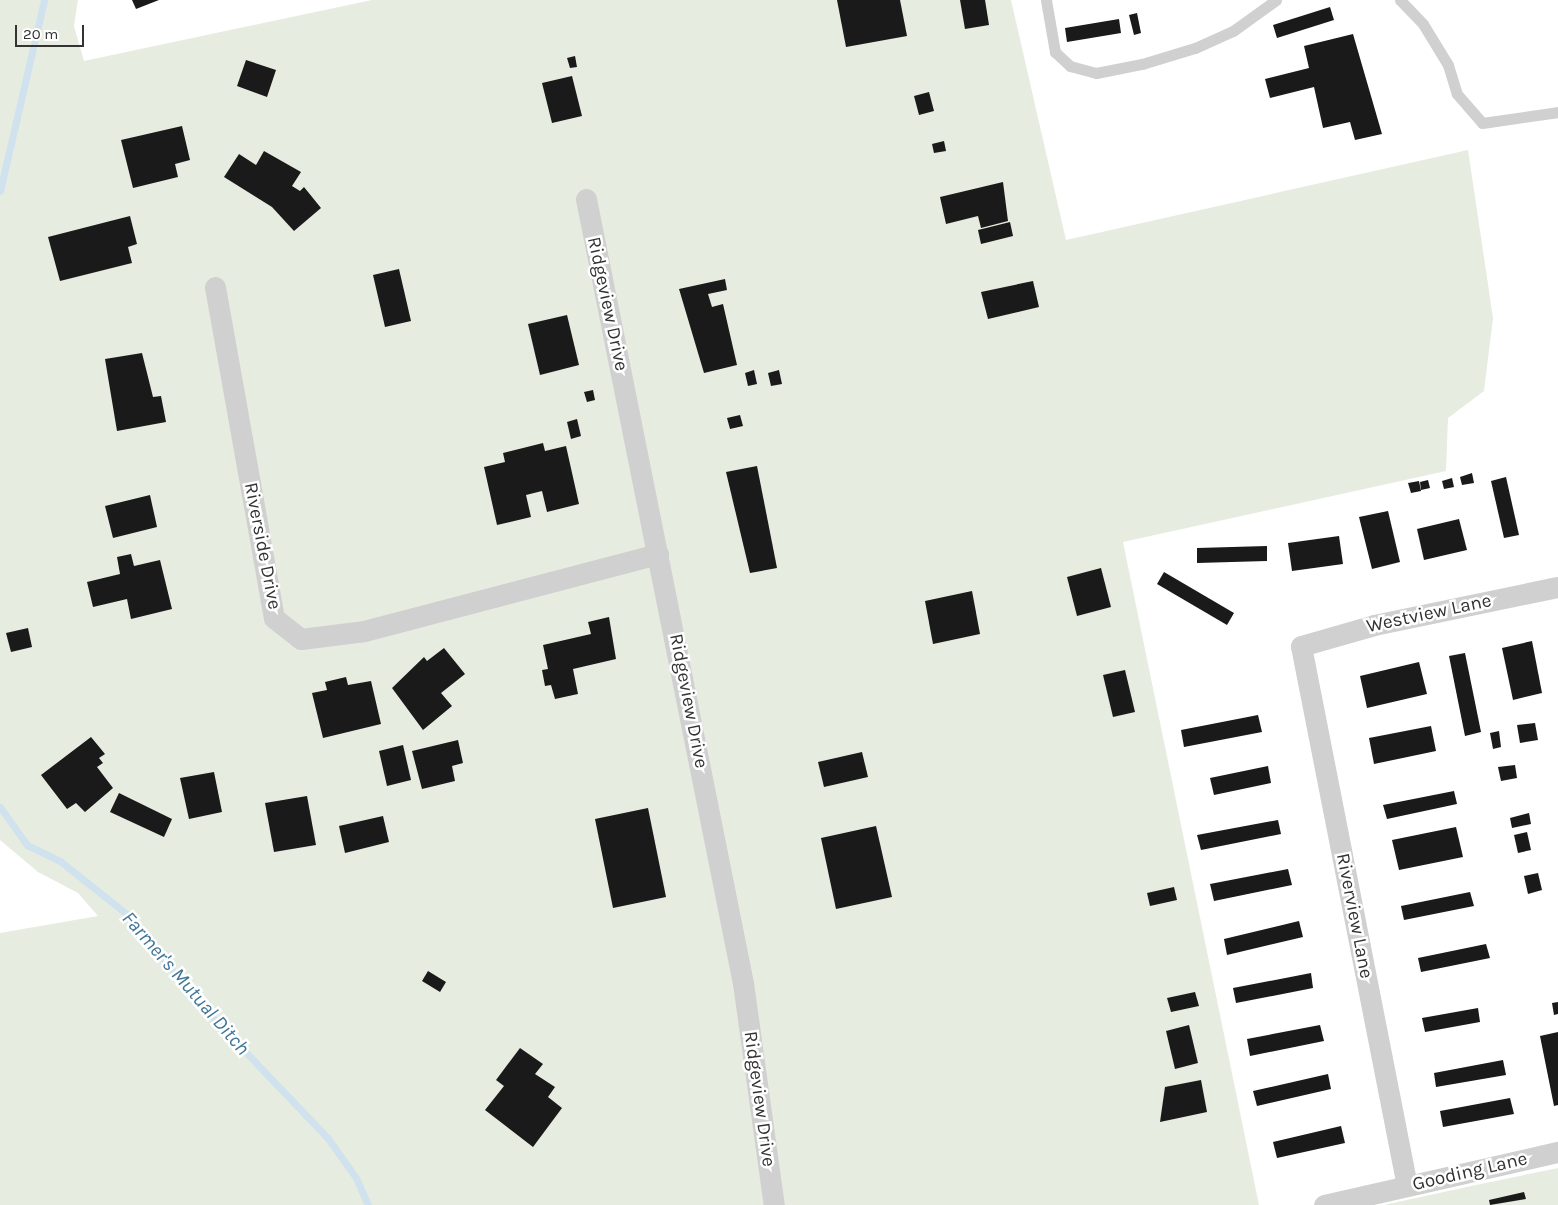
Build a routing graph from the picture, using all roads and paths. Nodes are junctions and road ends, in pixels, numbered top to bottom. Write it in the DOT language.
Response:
graph roads {
  1 [pos="1046,0"];
  2 [pos="1276,0"];
  3 [pos="1400,0"];
  4 [pos="1558,112"];
  5 [pos="586,200"];
  6 [pos="215,287"];
  7 [pos="658,554"];
  8 [pos="1558,587"];
  9 [pos="1301,646"];
  10 [pos="1558,1152"];
  11 [pos="1407,1186"];
  12 [pos="774,1205"];
  13 [pos="1324,1205"];
  1 -- 2 [label="lane"];
  3 -- 4 [label="lane"];
  5 -- 7 [label="street, Ridgeview Drive"];
  6 -- 7 [label="street, Riverside Drive"];
  7 -- 12 [label="street, Ridgeview Drive"];
  8 -- 9 [label="street, Westview Lane"];
  9 -- 11 [label="street, Riverview Lane"];
  10 -- 11 [label="street, Gooding Lane"];
  11 -- 13 [label="street, Gooding Lane"];
}
